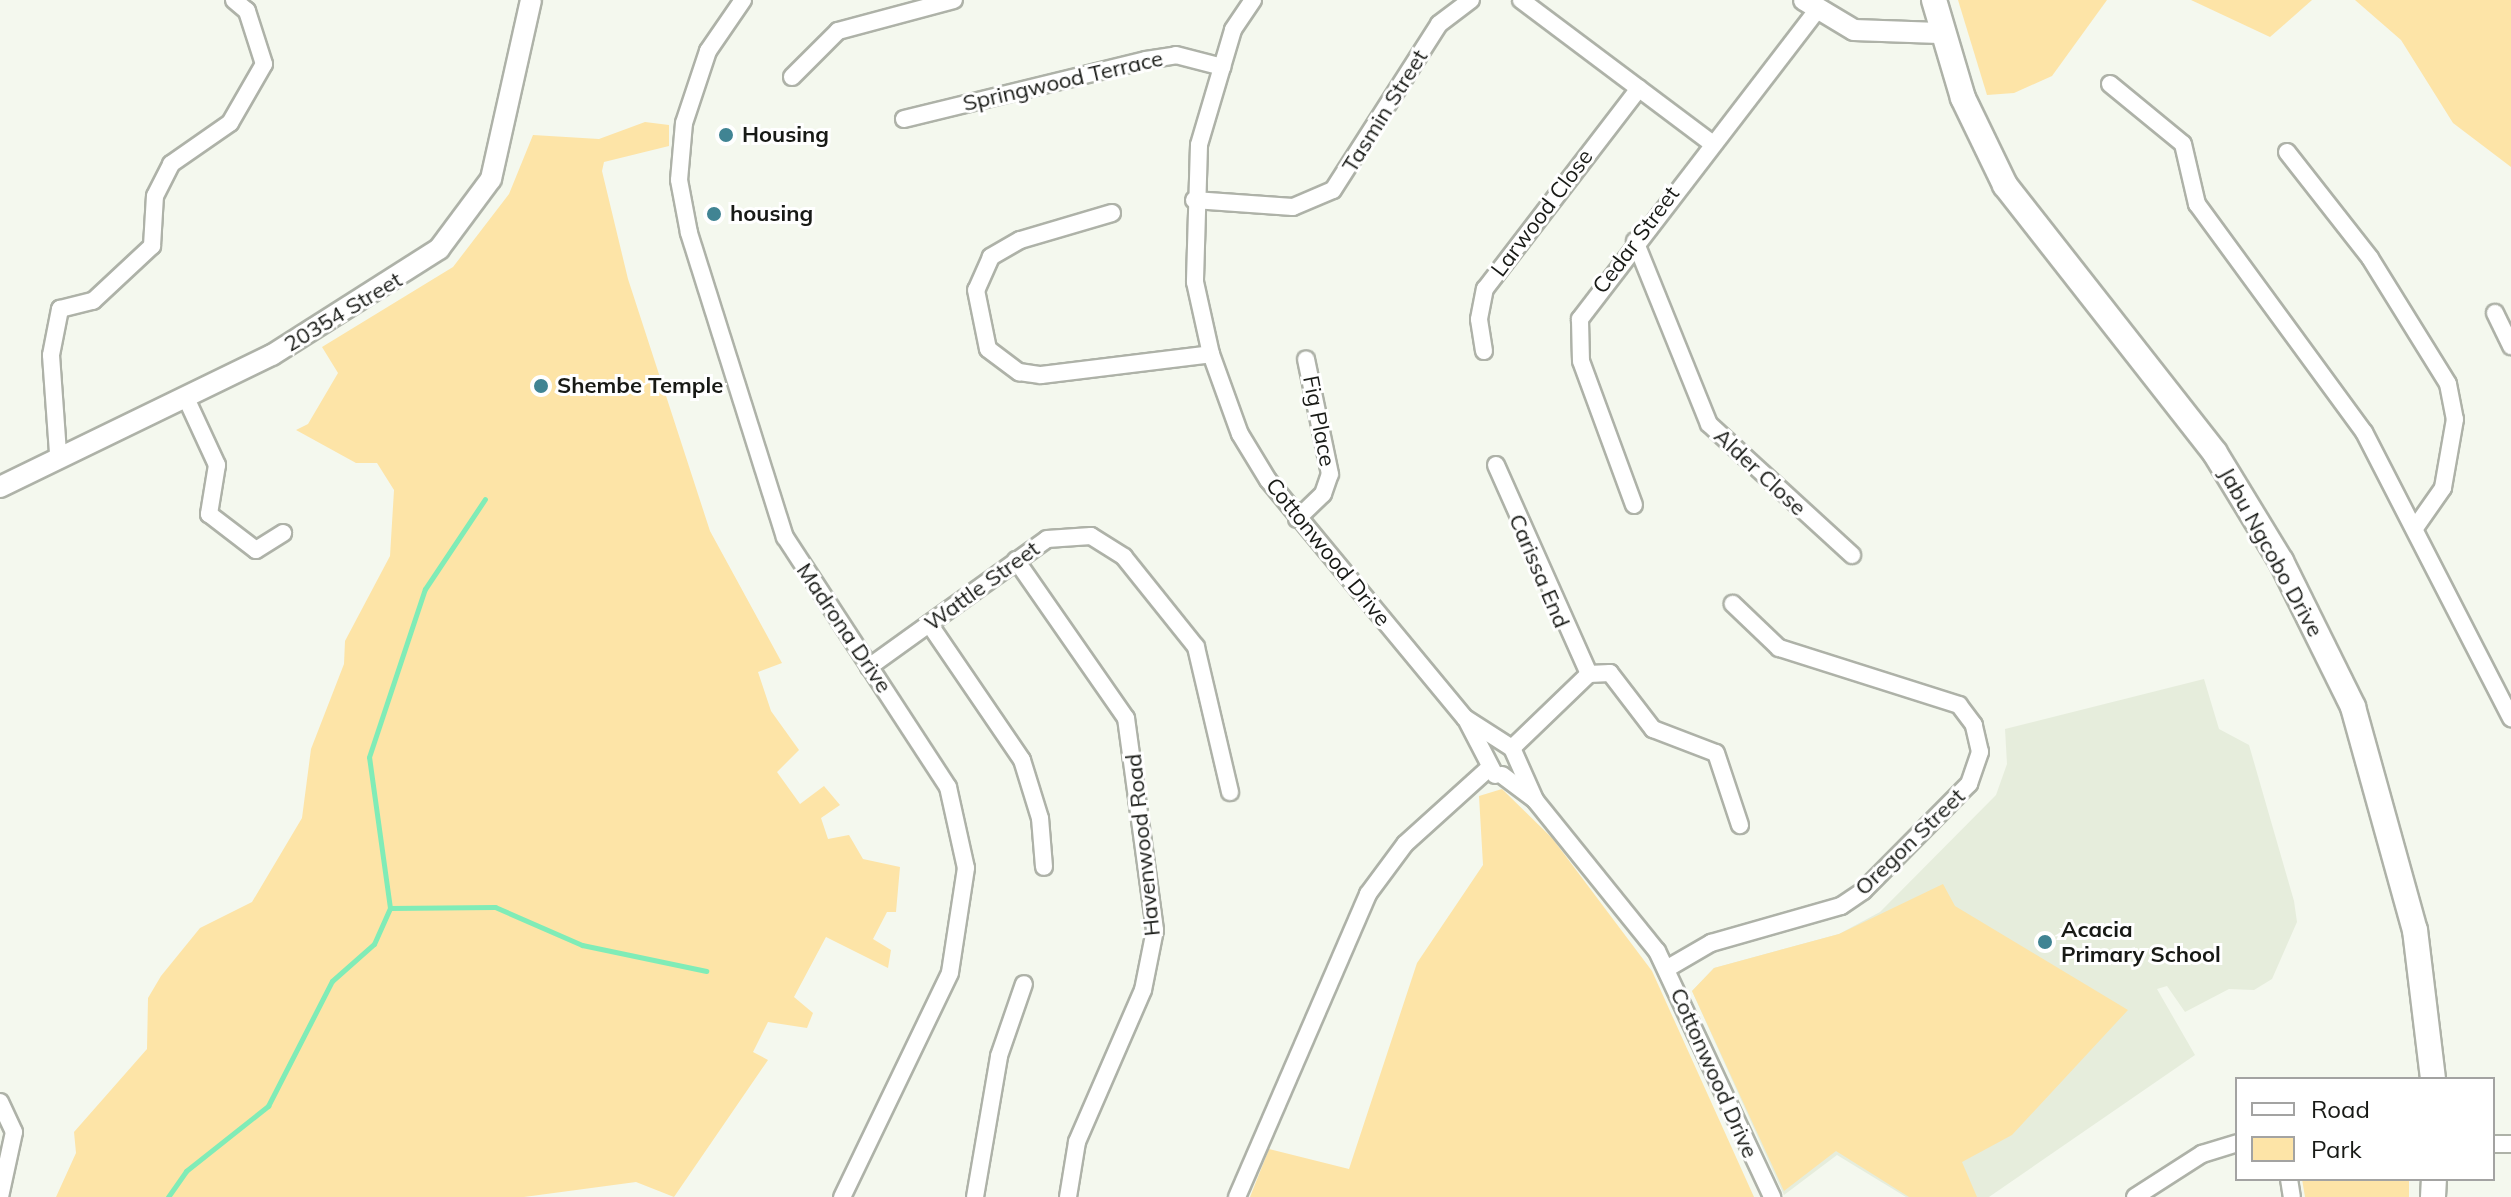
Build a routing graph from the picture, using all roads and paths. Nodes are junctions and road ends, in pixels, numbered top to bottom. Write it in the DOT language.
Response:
graph roads {
  1 [pos="234,0"];
  2 [pos="531,0"];
  3 [pos="743,0"];
  4 [pos="954,0"];
  5 [pos="1253,0"];
  6 [pos="1471,0"];
  7 [pos="1521,0"];
  8 [pos="1934,0"];
  9 [pos="1811,5"];
  10 [pos="1939,33"];
  11 [pos="1222,67"];
  12 [pos="792,77"];
  13 [pos="2110,84"];
  14 [pos="1639,88"];
  15 [pos="904,119"];
  16 [pos="1710,142"];
  17 [pos="2287,152"];
  18 [pos="1194,200"];
  19 [pos="1112,213"];
  20 [pos="1635,241"];
  21 [pos="2495,313"];
  22 [pos="2511,346"];
  23 [pos="1484,351"];
  24 [pos="1211,354"];
  25 [pos="1306,359"];
  26 [pos="186,398"];
  27 [pos="58,453"];
  28 [pos="1496,465"];
  29 [pos="0,487"];
  30 [pos="1634,505"];
  31 [pos="1297,519"];
  32 [pos="2415,528"];
  33 [pos="283,533"];
  34 [pos="1852,555"];
  35 [pos="1016,560"];
  36 [pos="1733,604"];
  37 [pos="930,625"];
  38 [pos="869,667"];
  39 [pos="1589,674"];
  40 [pos="1465,718"];
  41 [pos="2511,718"];
  42 [pos="1510,750"];
  43 [pos="1491,768"];
  44 [pos="1230,792"];
  45 [pos="1535,800"];
  46 [pos="1740,825"];
  47 [pos="1044,867"];
  48 [pos="1668,968"];
  49 [pos="1024,984"];
  50 [pos="2433,1077"];
  51 [pos="0,1102"];
  52 [pos="2235,1144"];
  53 [pos="2153,1192"];
  54 [pos="0,1197"];
  55 [pos="842,1197"];
  56 [pos="975,1197"];
  57 [pos="1068,1197"];
  58 [pos="1237,1197"];
  59 [pos="1772,1197"];
  60 [pos="2135,1197"];
  1 -- 27 [label="street"];
  2 -- 26 [label="street, 20354 Street"];
  3 -- 38 [label="street, Madrona Drive"];
  4 -- 12 [label="street"];
  5 -- 11 [label="street, Cottonwood Drive"];
  6 -- 18 [label="street, Tasmin Street"];
  7 -- 14 [label="street"];
  8 -- 10 [label="main road, Jabu Ngcobo Drive"];
  9 -- 10 [label="street"];
  9 -- 16 [label="street, Cedar Street"];
  10 -- 50 [label="main road, Jabu Ngcobo Drive"];
  11 -- 15 [label="street, Springwood Terrace"];
  11 -- 18 [label="street, Cottonwood Drive"];
  13 -- 32 [label="street"];
  14 -- 16 [label="street"];
  14 -- 23 [label="street, Larwood Close"];
  16 -- 20 [label="street, Cedar Street"];
  17 -- 32 [label="street"];
  18 -- 24 [label="street, Cottonwood Drive"];
  19 -- 24 [label="street"];
  20 -- 30 [label="street, Cedar Street"];
  20 -- 34 [label="street, Alder Close"];
  21 -- 22 [label="street"];
  24 -- 31 [label="street, Cottonwood Drive"];
  25 -- 31 [label="street, Fig Place"];
  26 -- 27 [label="street, 20354 Street"];
  26 -- 33 [label="street"];
  27 -- 29 [label="street, 20354 Street"];
  28 -- 39 [label="street, Carissa End"];
  31 -- 40 [label="street, Cottonwood Drive"];
  32 -- 41 [label="street"];
  35 -- 37 [label="street, Wattle Street"];
  35 -- 44 [label="street, Wattle Street"];
  35 -- 57 [label="street, Havenwood Road"];
  36 -- 48 [label="street, Oregon Street"];
  37 -- 38 [label="street, Wattle Street"];
  37 -- 47 [label="street"];
  38 -- 55 [label="street, Madrona Drive"];
  39 -- 42 [label="street"];
  39 -- 46 [label="street"];
  40 -- 42 [label="street, Cottonwood Drive"];
  40 -- 43 [label="street, Cottonwood Drive"];
  42 -- 43 [label="street"];
  42 -- 43 [label="street"];
  42 -- 45 [label="street, Cottonwood Drive"];
  43 -- 45 [label="street, Cottonwood Drive"];
  43 -- 58 [label="street"];
  45 -- 48 [label="street, Cottonwood Drive"];
  48 -- 59 [label="street, Cottonwood Drive"];
  49 -- 56 [label="street"];
  51 -- 54 [label="street"];
  52 -- 53 [label="street"];
  53 -- 60 [label="street"];
}
